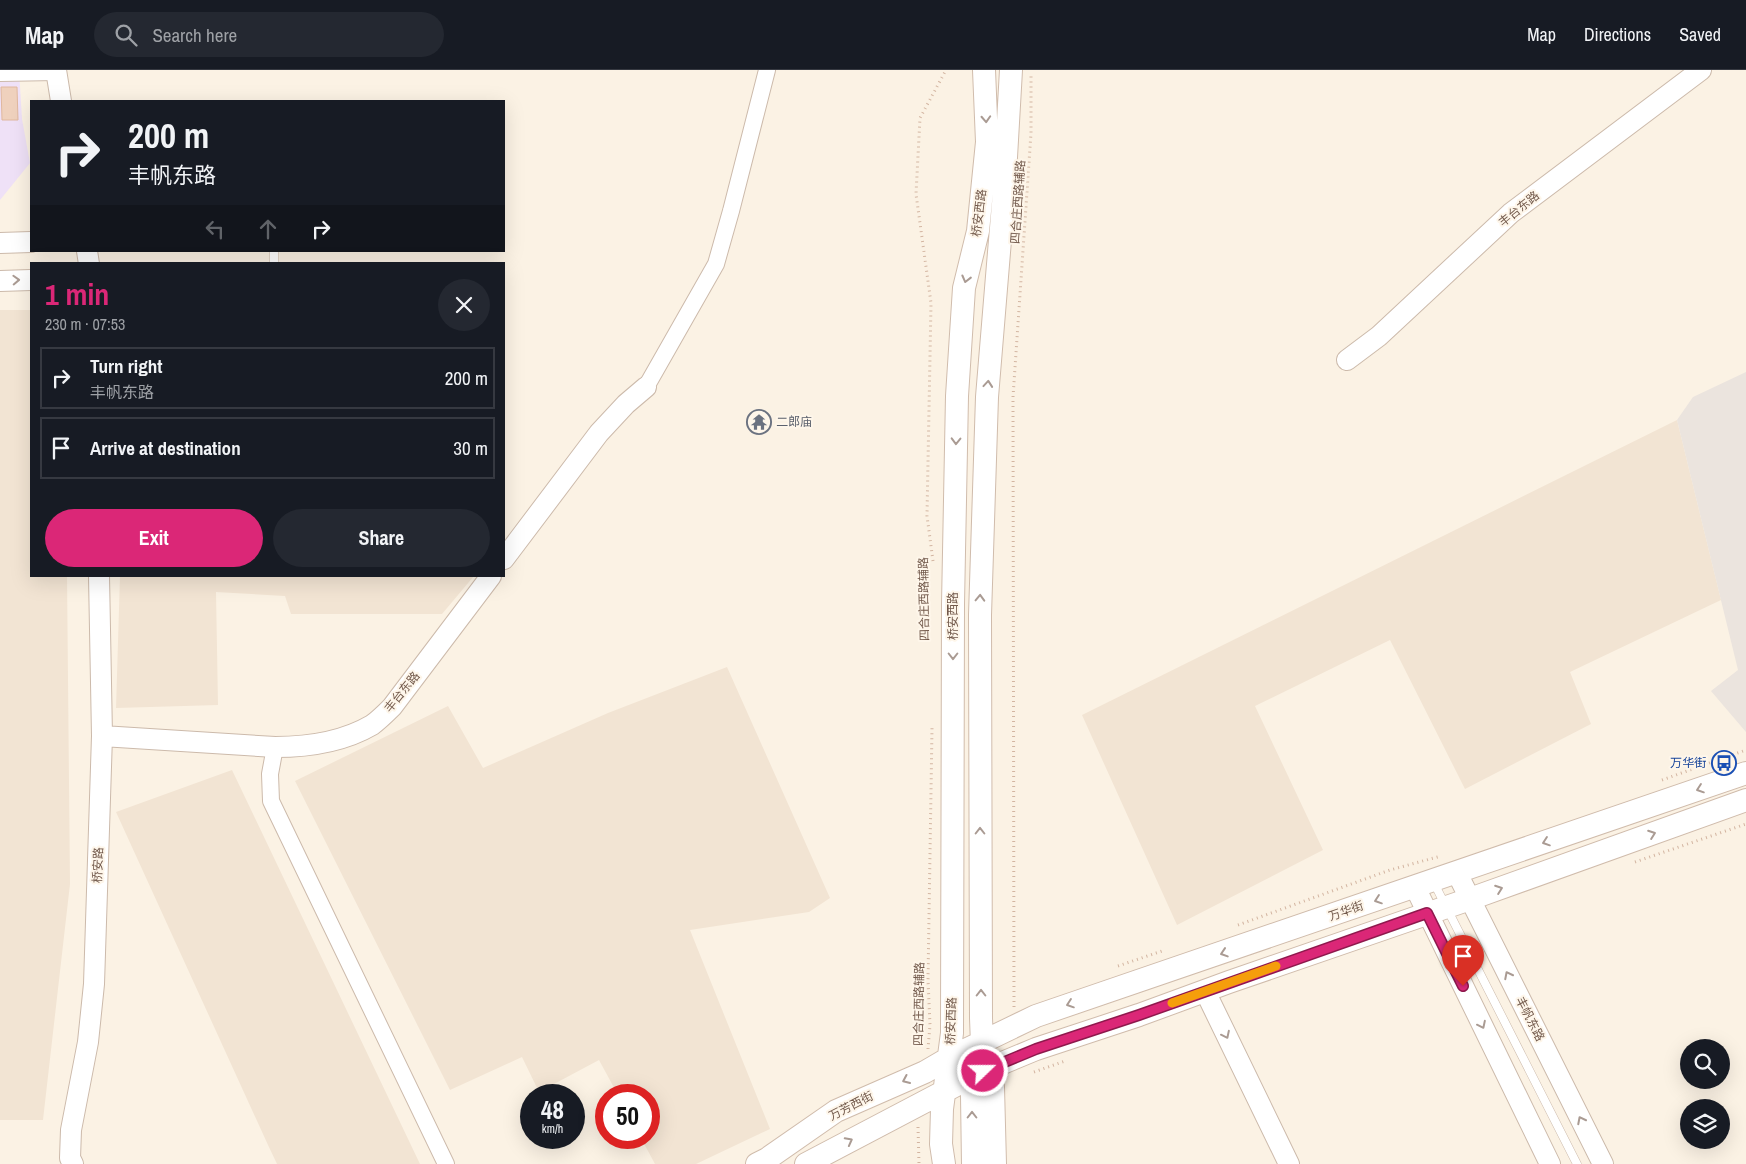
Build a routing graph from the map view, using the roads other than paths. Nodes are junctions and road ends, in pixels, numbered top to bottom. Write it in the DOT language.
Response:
graph roads {
  1 [pos="767,70"];
  2 [pos="984,70"];
  3 [pos="1011,70"];
  4 [pos="1701,70"];
  5 [pos="56,71"];
  6 [pos="0,73"];
  7 [pos="61,100"];
  8 [pos="30,242"];
  9 [pos="0,243"];
  10 [pos="30,280"];
  11 [pos="0,281"];
  12 [pos="1347,360"];
  13 [pos="646,387"];
  14 [pos="505,558"];
  15 [pos="99,577"];
  16 [pos="490,577"];
  17 [pos="102,736"];
  18 [pos="275,747"];
  19 [pos="1746,773"];
  20 [pos="1746,800"];
  21 [pos="1457,873"];
  22 [pos="1424,884"];
  23 [pos="1470,899"];
  24 [pos="1437,910"];
  25 [pos="1205,991"];
  26 [pos="982,1042"];
  27 [pos="949,1058"];
  28 [pos="983,1071"];
  29 [pos="944,1092"];
  30 [pos="940,1157"];
  31 [pos="73,1164"];
  32 [pos="446,1164"];
  33 [pos="757,1164"];
  34 [pos="806,1164"];
  35 [pos="973,1164"];
  36 [pos="995,1164"];
  37 [pos="1290,1164"];
  38 [pos="1550,1164"];
  39 [pos="1577,1164"];
  40 [pos="1603,1164"];
  1 -- 13 [label="street"];
  2 -- 27 [label="main road, 桥安西路, one-way"];
  26 -- 3 [label="main road, 桥安西路, one-way"];
  4 -- 12 [label="street, 丰台东路"];
  5 -- 6 [label="street"];
  5 -- 7 [label="street"];
  8 -- 9 [label="street"];
  11 -- 10 [label="street, one-way"];
  13 -- 14 [label="street"];
  15 -- 17 [label="street, 桥安路"];
  16 -- 18 [label="street, 丰台东路"];
  17 -- 18 [label="street"];
  17 -- 31 [label="street, 桥安路"];
  18 -- 32 [label="street"];
  19 -- 21 [label="main road, 万华街, one-way"];
  23 -- 20 [label="main road, one-way"];
  21 -- 22 [label="main road, 万华街"];
  21 -- 23 [label="street, 丰帆东路"];
  22 -- 24 [label="street"];
  22 -- 26 [label="main road, 万华街, one-way"];
  23 -- 24 [label="main road"];
  40 -- 23 [label="street, 丰帆东路, one-way"];
  24 -- 25 [label="main road"];
  24 -- 38 [label="street, one-way"];
  24 -- 39 [label="lane"];
  25 -- 28 [label="main road"];
  25 -- 37 [label="street, one-way"];
  26 -- 27 [label="main road, 万华街"];
  26 -- 28 [label="main road, 桥安西路"];
  27 -- 29 [label="main road, 桥安西路"];
  27 -- 33 [label="main road, 万芳西街, one-way"];
  28 -- 29 [label="main road"];
  35 -- 28 [label="main road, 桥安西路, one-way"];
  28 -- 36 [label="main road"];
  29 -- 30 [label="main road, 桥安西路"];
  34 -- 29 [label="main road, one-way"];
}
